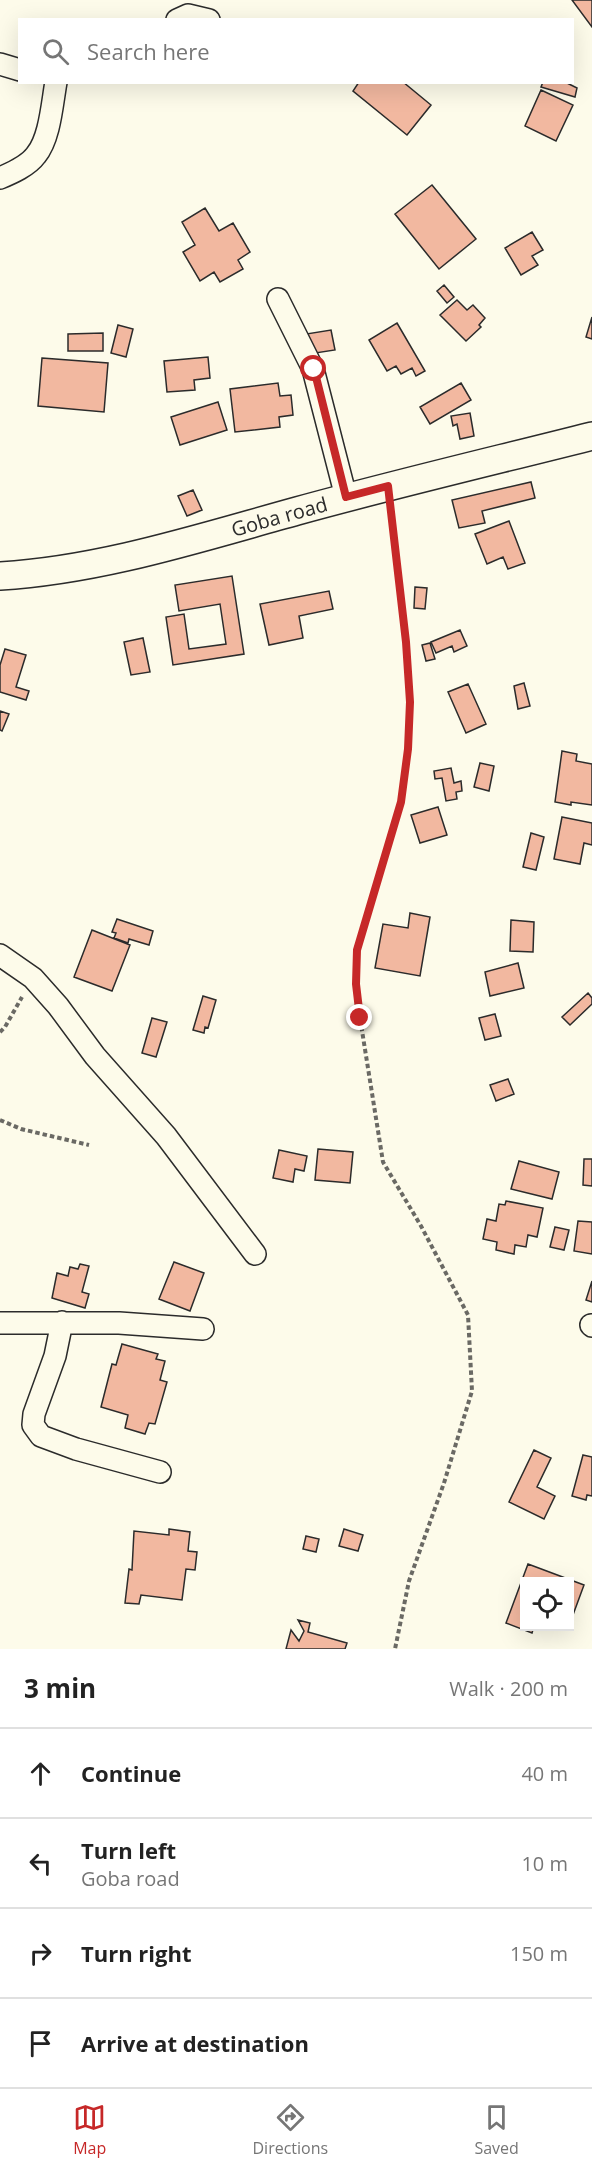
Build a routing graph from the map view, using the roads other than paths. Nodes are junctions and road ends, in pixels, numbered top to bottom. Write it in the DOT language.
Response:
graph roads {
  1 [pos="181,18"];
  2 [pos="200,18"];
  3 [pos="0,64"];
  4 [pos="18,69"];
  5 [pos="56,84"];
  6 [pos="0,178"];
  7 [pos="278,299"];
  8 [pos="592,436"];
  9 [pos="346,497"];
  10 [pos="0,576"];
  11 [pos="0,955"];
  12 [pos="255,1254"];
  13 [pos="62,1322"];
  14 [pos="0,1323"];
  15 [pos="203,1329"];
  16 [pos="160,1472"];
  1 -- 2 [label="street"];
  3 -- 4 [label="street"];
  5 -- 6 [label="street"];
  7 -- 9 [label="street"];
  8 -- 9 [label="street, Goba road"];
  9 -- 10 [label="street, Goba road"];
  11 -- 12 [label="street"];
  13 -- 14 [label="street"];
  13 -- 15 [label="street"];
  13 -- 16 [label="street"];
}
